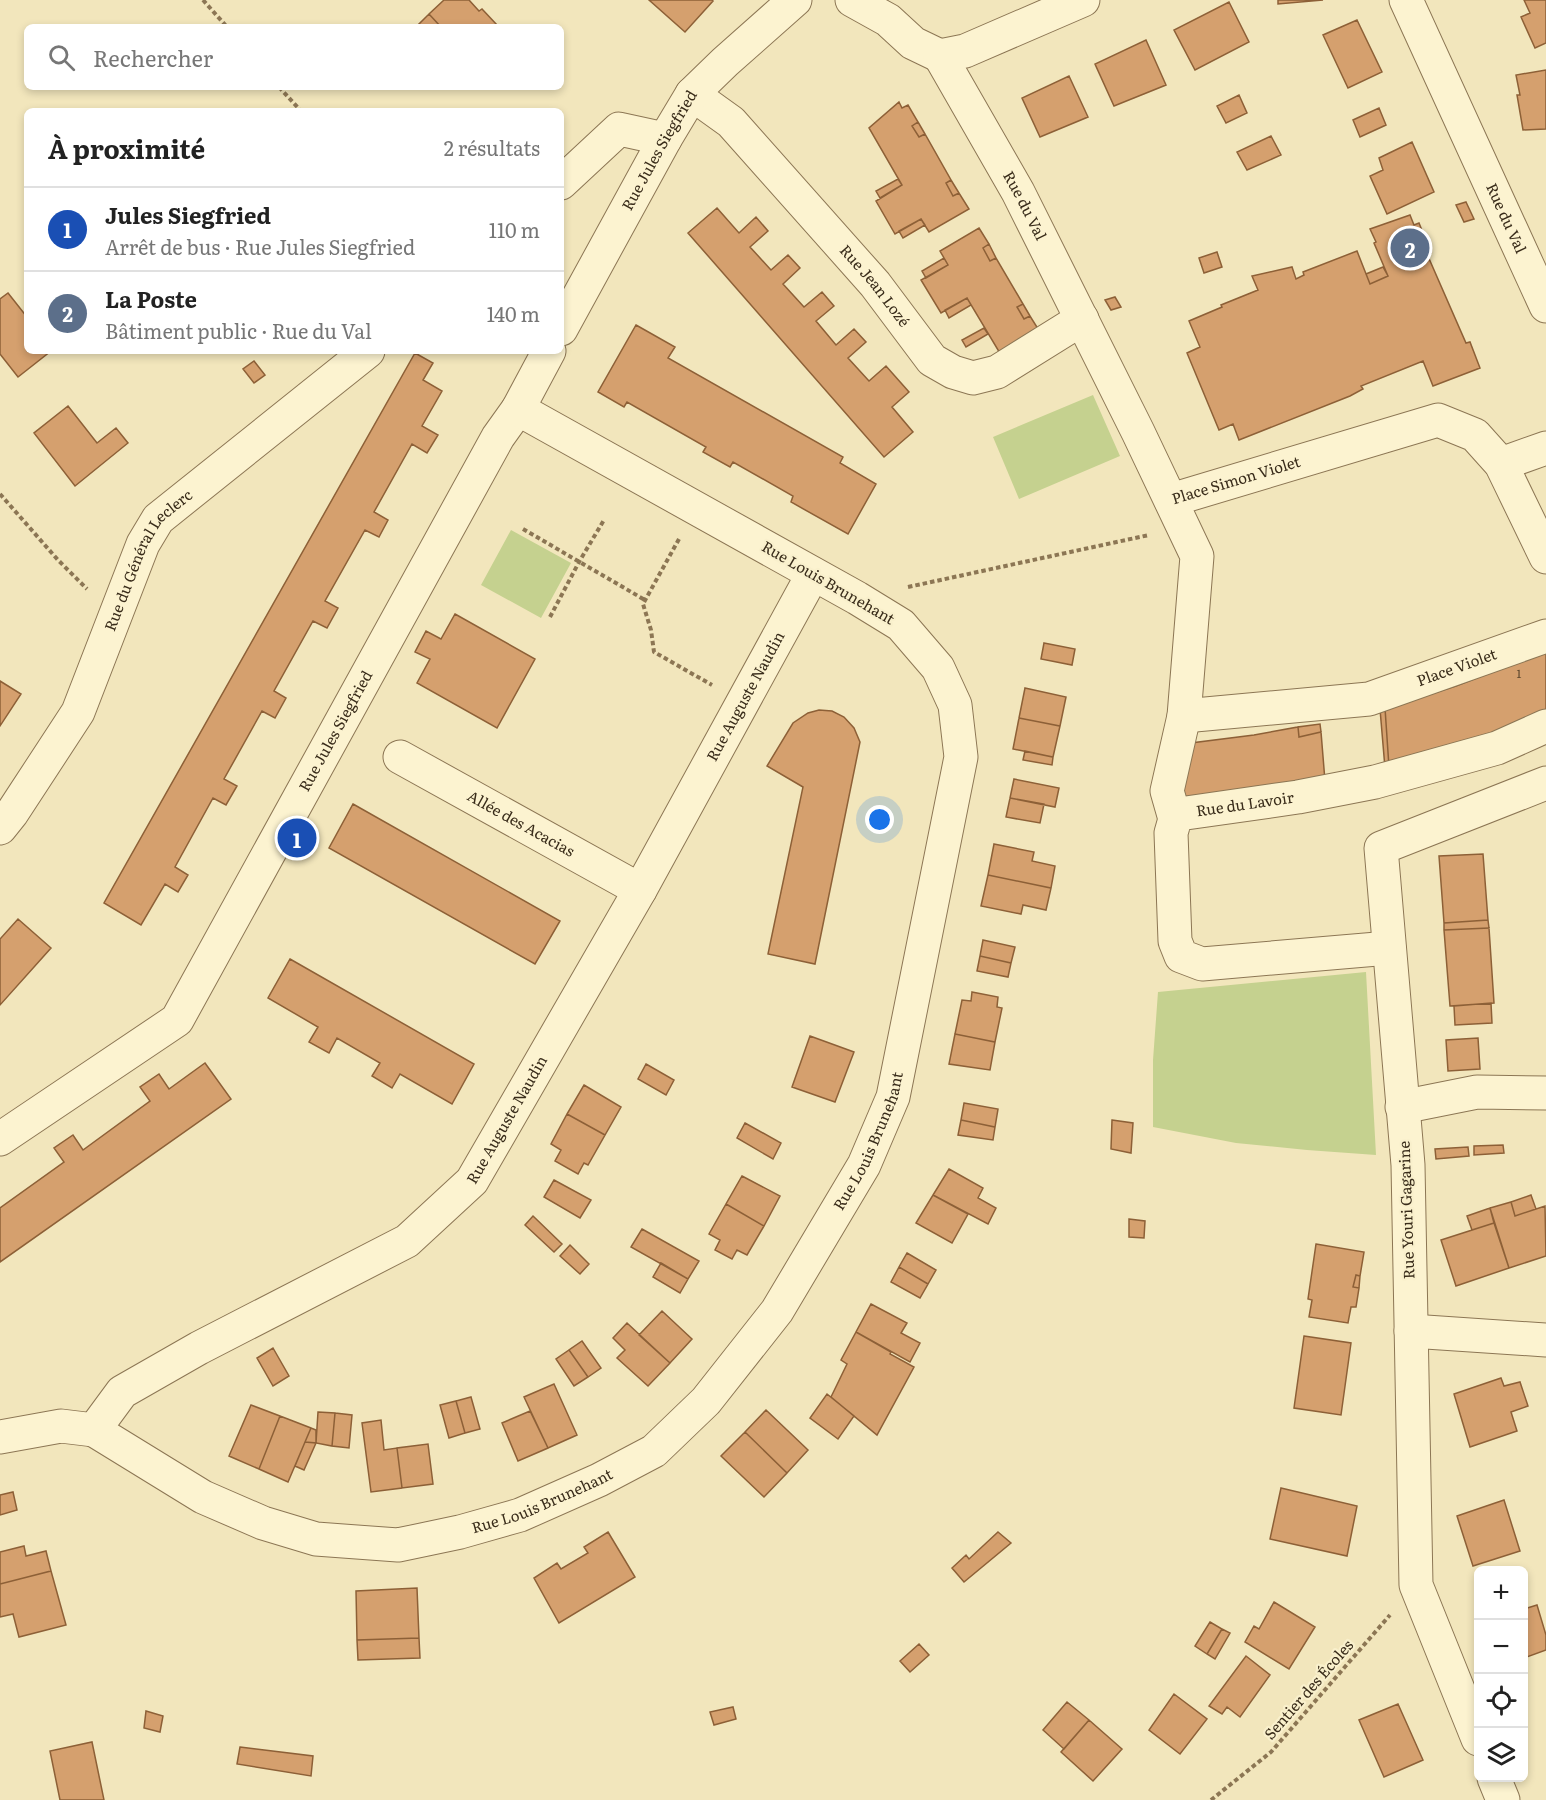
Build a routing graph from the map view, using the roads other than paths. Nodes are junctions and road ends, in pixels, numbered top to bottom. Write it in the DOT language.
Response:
graph roads {
  1 [pos="795,0"];
  2 [pos="852,0"];
  3 [pos="1083,0"];
  4 [pos="1406,0"];
  5 [pos="940,56"];
  6 [pos="692,94"];
  7 [pos="665,139"];
  8 [pos="564,180"];
  9 [pos="1546,306"];
  10 [pos="1082,318"];
  11 [pos="564,324"];
  12 [pos="365,354"];
  13 [pos="547,354"];
  14 [pos="518,409"];
  15 [pos="1546,448"];
  16 [pos="1501,464"];
  17 [pos="1177,514"];
  18 [pos="1546,557"];
  19 [pos="813,574"];
  20 [pos="1546,636"];
  21 [pos="1184,716"];
  22 [pos="1546,726"];
  23 [pos="400,757"];
  24 [pos="1546,783"];
  25 [pos="1177,816"];
  26 [pos="0,828"];
  27 [pos="640,890"];
  28 [pos="1389,948"];
  29 [pos="1546,1093"];
  30 [pos="1402,1107"];
  31 [pos="0,1139"];
  32 [pos="1411,1331"];
  33 [pos="1546,1340"];
  34 [pos="94,1430"];
  35 [pos="0,1437"];
  36 [pos="1474,1728"];
  37 [pos="1496,1782"];
  38 [pos="1503,1800"];
  1 -- 6 [label="street, Rue Jules Siegfried"];
  2 -- 5 [label="street"];
  3 -- 5 [label="street"];
  4 -- 9 [label="street, Rue du Val"];
  5 -- 10 [label="street, Rue du Val"];
  6 -- 7 [label="street, Rue Jules Siegfried"];
  6 -- 10 [label="street, Rue Jean Lozé"];
  7 -- 8 [label="street"];
  7 -- 11 [label="street, Rue Jules Siegfried"];
  10 -- 17 [label="street, Rue du Val"];
  12 -- 26 [label="street, Rue du Général Leclerc"];
  13 -- 14 [label="street, Rue Jules Siegfried"];
  14 -- 19 [label="street, Rue Louis Brunehant"];
  14 -- 31 [label="street, Rue Jules Siegfried"];
  15 -- 16 [label="street"];
  16 -- 17 [label="street, Place Simon Violet"];
  16 -- 18 [label="street"];
  17 -- 21 [label="street, Place Simon Violet"];
  19 -- 27 [label="street, Rue Auguste Naudin"];
  19 -- 34 [label="street, Rue Louis Brunehant"];
  20 -- 21 [label="street, Place Violet"];
  21 -- 25 [label="street, Place Simon Violet"];
  22 -- 25 [label="street, Rue du Lavoir"];
  23 -- 27 [label="street, Allée des Acacias"];
  24 -- 28 [label="street, Rue Youri Gagarine"];
  25 -- 28 [label="street, Rue du Lavoir"];
  27 -- 34 [label="street, Rue Auguste Naudin"];
  28 -- 30 [label="street, Rue Youri Gagarine"];
  29 -- 30 [label="street"];
  30 -- 32 [label="street, Rue Youri Gagarine"];
  32 -- 33 [label="street"];
  32 -- 36 [label="street, Rue Youri Gagarine"];
  34 -- 35 [label="street"];
  37 -- 38 [label="street"];
}
